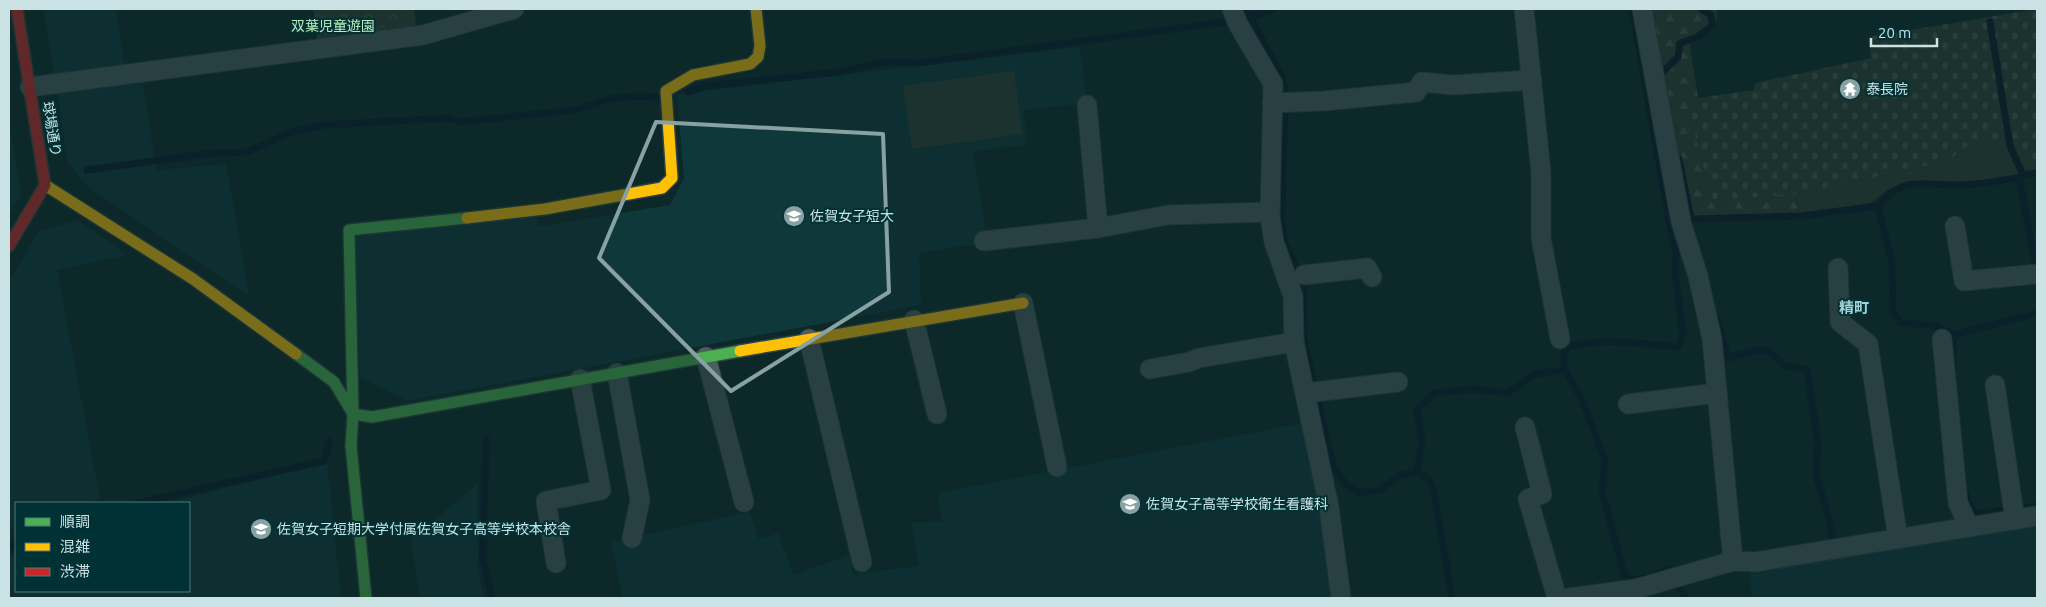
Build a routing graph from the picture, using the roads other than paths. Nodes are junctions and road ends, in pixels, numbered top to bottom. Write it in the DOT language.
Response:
graph roads {
  1 [pos="17,9"];
  2 [pos="514,9"];
  3 [pos="756,9"];
  4 [pos="1524,9"];
  5 [pos="1642,9"];
  6 [pos="1234,15"];
  7 [pos="1532,80"];
  8 [pos="30,87"];
  9 [pos="1281,102"];
  10 [pos="1087,105"];
  11 [pos="45,185"];
  12 [pos="1270,212"];
  13 [pos="1956,226"];
  14 [pos="1098,228"];
  15 [pos="984,241"];
  16 [pos="9,246"];
  17 [pos="1838,268"];
  18 [pos="1304,275"];
  19 [pos="2034,275"];
  20 [pos="1372,277"];
  21 [pos="1023,303"];
  22 [pos="914,320"];
  23 [pos="809,339"];
  24 [pos="1560,339"];
  25 [pos="1942,339"];
  26 [pos="1294,342"];
  27 [pos="706,357"];
  28 [pos="1150,369"];
  29 [pos="617,373"];
  30 [pos="580,379"];
  31 [pos="1398,382"];
  32 [pos="1995,385"];
  33 [pos="1314,392"];
  34 [pos="1717,393"];
  35 [pos="1628,404"];
  36 [pos="353,414"];
  37 [pos="937,414"];
  38 [pos="1525,427"];
  39 [pos="1057,467"];
  40 [pos="744,502"];
  41 [pos="2037,516"];
  42 [pos="2015,520"];
  43 [pos="1969,527"];
  44 [pos="632,538"];
  45 [pos="1898,538"];
  46 [pos="1733,561"];
  47 [pos="862,562"];
  48 [pos="556,563"];
  49 [pos="366,598"];
  50 [pos="1341,598"];
  51 [pos="1558,598"];
  52 [pos="1569,598"];
  1 -- 8 [label="street, 球場通り"];
  2 -- 8 [label="street"];
  3 -- 36 [label="street"];
  4 -- 7 [label="street"];
  5 -- 34 [label="street"];
  6 -- 9 [label="street"];
  7 -- 9 [label="street"];
  7 -- 24 [label="street"];
  8 -- 11 [label="street, 球場通り"];
  9 -- 12 [label="street"];
  10 -- 14 [label="street"];
  11 -- 16 [label="street"];
  11 -- 36 [label="street"];
  12 -- 14 [label="street"];
  12 -- 26 [label="street"];
  13 -- 19 [label="street"];
  14 -- 15 [label="street"];
  17 -- 45 [label="street"];
  18 -- 20 [label="street"];
  21 -- 22 [label="street"];
  21 -- 39 [label="street"];
  22 -- 23 [label="street"];
  22 -- 37 [label="street"];
  23 -- 27 [label="street"];
  23 -- 47 [label="street"];
  25 -- 43 [label="street"];
  26 -- 28 [label="street"];
  26 -- 33 [label="street"];
  27 -- 29 [label="street"];
  27 -- 40 [label="street"];
  29 -- 30 [label="street"];
  29 -- 44 [label="street"];
  30 -- 36 [label="street"];
  30 -- 48 [label="street"];
  31 -- 33 [label="street"];
  32 -- 42 [label="street"];
  33 -- 50 [label="street"];
  34 -- 35 [label="street"];
  34 -- 46 [label="street"];
  36 -- 49 [label="street"];
  38 -- 51 [label="street"];
  41 -- 42 [label="street"];
  42 -- 43 [label="street"];
  43 -- 45 [label="street"];
  45 -- 46 [label="street"];
  46 -- 52 [label="street"];
}
